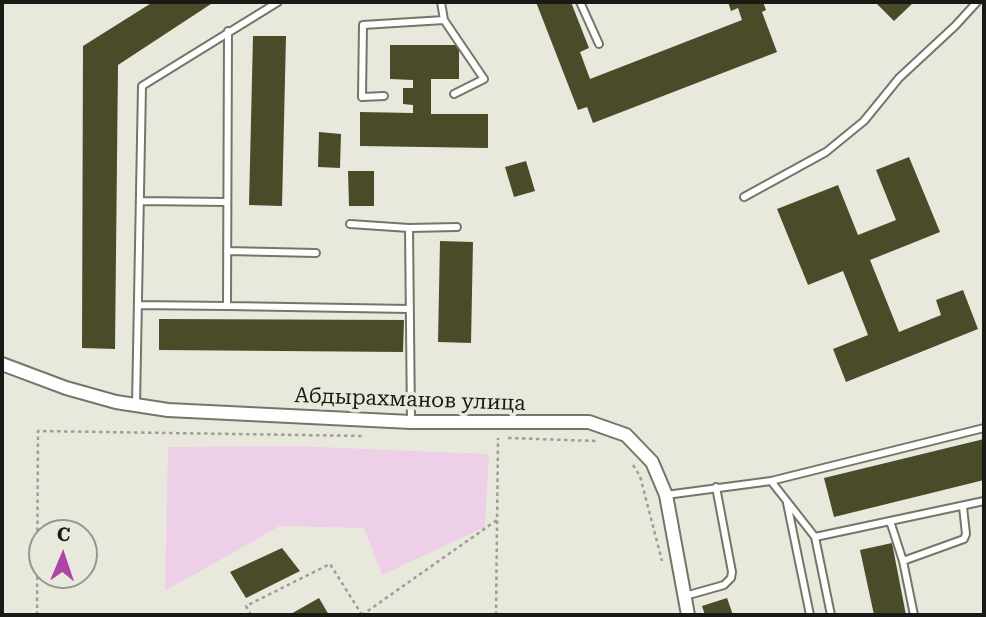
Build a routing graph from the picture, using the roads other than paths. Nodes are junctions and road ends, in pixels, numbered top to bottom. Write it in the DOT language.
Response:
graph roads {
  1 [pos="278,2"];
  2 [pos="441,2"];
  3 [pos="580,2"];
  4 [pos="978,2"];
  5 [pos="444,20"];
  6 [pos="228,31"];
  7 [pos="599,44"];
  8 [pos="454,94"];
  9 [pos="384,96"];
  10 [pos="744,197"];
  11 [pos="140,201"];
  12 [pos="227,202"];
  13 [pos="350,224"];
  14 [pos="457,227"];
  15 [pos="409,228"];
  16 [pos="227,251"];
  17 [pos="316,253"];
  18 [pos="138,305"];
  19 [pos="227,306"];
  20 [pos="410,309"];
  21 [pos="2,364"];
  22 [pos="136,405"];
  23 [pos="411,422"];
  24 [pos="984,428"];
  25 [pos="771,481"];
  26 [pos="716,487"];
  27 [pos="666,495"];
  28 [pos="787,501"];
  29 [pos="984,501"];
  30 [pos="963,507"];
  31 [pos="890,521"];
  32 [pos="815,537"];
  33 [pos="903,561"];
  34 [pos="685,596"];
  35 [pos="688,615"];
  36 [pos="810,615"];
  37 [pos="831,615"];
  38 [pos="914,615"];
  1 -- 6 [label="lane"];
  2 -- 5 [label="lane"];
  3 -- 7 [label="lane"];
  4 -- 10 [label="lane"];
  5 -- 8 [label="lane"];
  5 -- 9 [label="lane"];
  6 -- 11 [label="lane"];
  6 -- 12 [label="lane"];
  11 -- 12 [label="lane"];
  11 -- 18 [label="lane"];
  12 -- 16 [label="lane"];
  13 -- 15 [label="lane"];
  14 -- 15 [label="lane"];
  15 -- 20 [label="lane"];
  16 -- 17 [label="lane"];
  16 -- 19 [label="lane"];
  18 -- 19 [label="lane"];
  18 -- 22 [label="lane"];
  19 -- 20 [label="lane"];
  20 -- 23 [label="lane"];
  21 -- 22 [label="street, Абдырахманов улица"];
  22 -- 23 [label="street, Абдырахманов улица"];
  23 -- 27 [label="street, Абдырахманов улица"];
  24 -- 25 [label="lane"];
  25 -- 26 [label="lane"];
  25 -- 28 [label="lane"];
  26 -- 27 [label="lane"];
  26 -- 34 [label="lane"];
  27 -- 34 [label="street, Абдырахманов улица"];
  28 -- 32 [label="lane"];
  28 -- 36 [label="lane"];
  29 -- 30 [label="lane"];
  30 -- 31 [label="lane"];
  30 -- 33 [label="lane"];
  31 -- 32 [label="lane"];
  31 -- 33 [label="lane"];
  32 -- 37 [label="lane"];
  33 -- 38 [label="lane"];
  34 -- 35 [label="street, Абдырахманов улица"];
}
